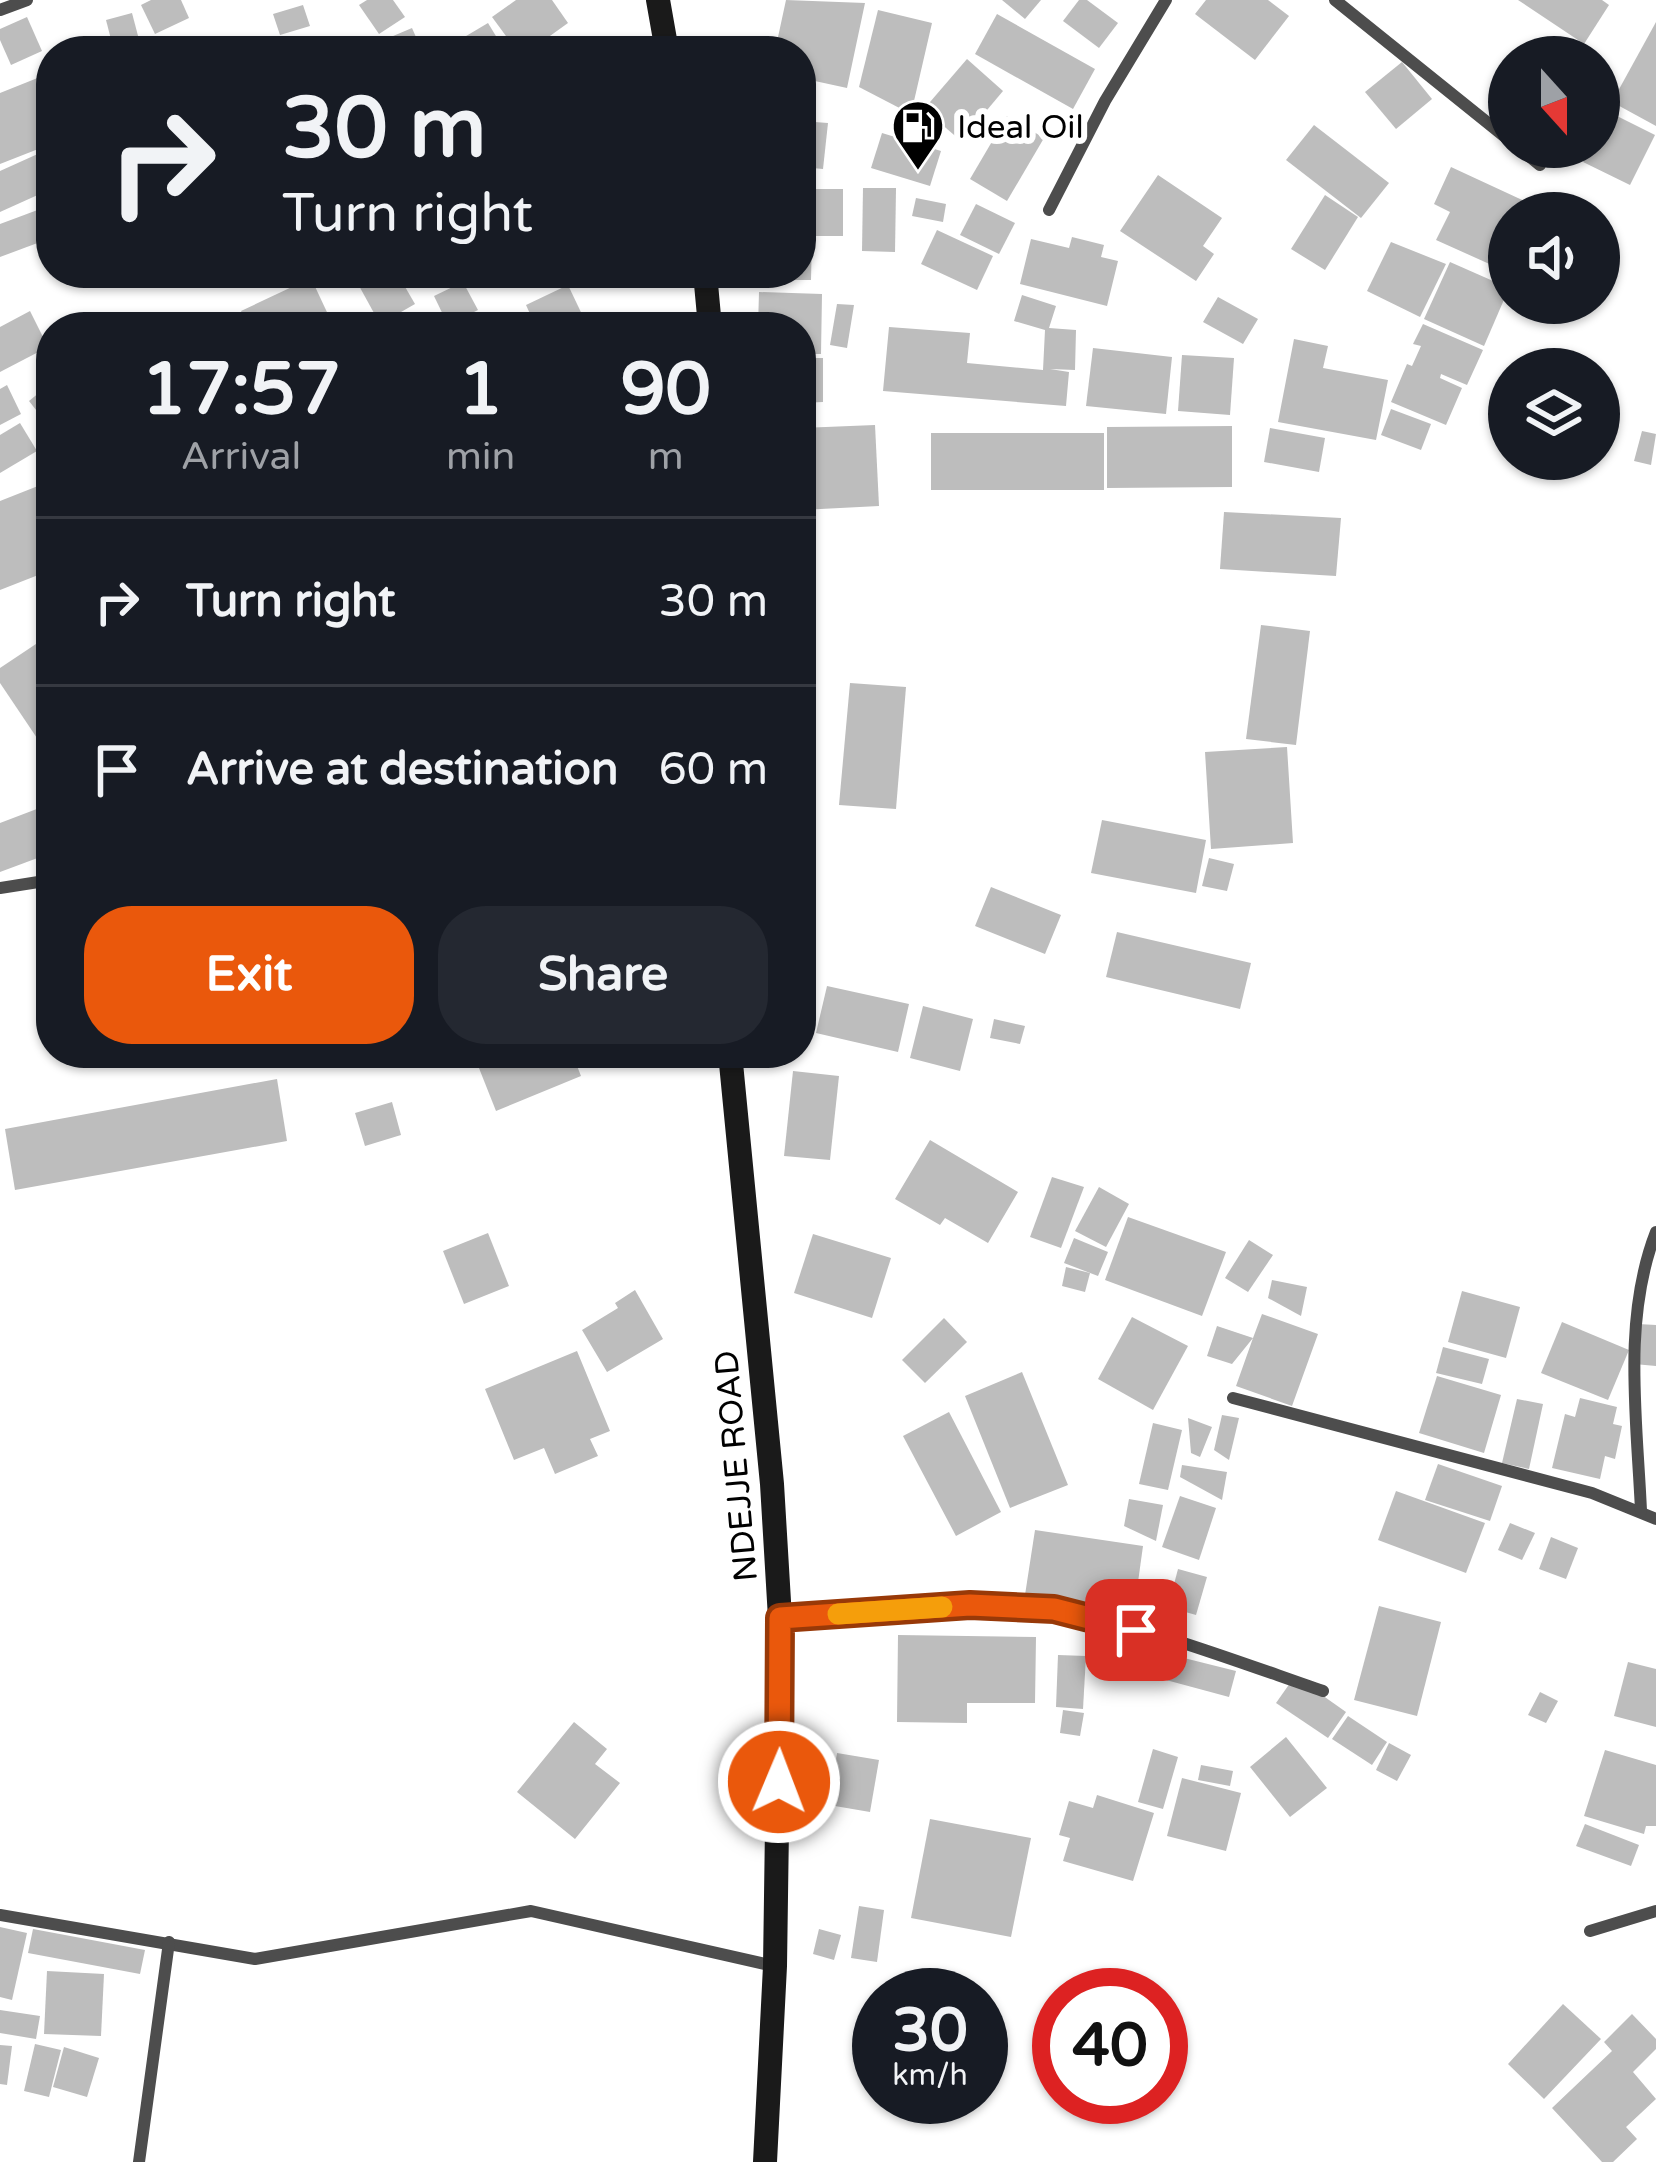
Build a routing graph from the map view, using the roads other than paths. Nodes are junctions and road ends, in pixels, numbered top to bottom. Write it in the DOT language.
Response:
graph roads {
  1 [pos="27,0"];
  2 [pos="658,0"];
  3 [pos="1166,0"];
  4 [pos="1335,0"];
  5 [pos="0,10"];
  6 [pos="664,36"];
  7 [pos="1488,123"];
  8 [pos="1049,210"];
  9 [pos="36,882"];
  10 [pos="0,888"];
  11 [pos="731,1068"];
  12 [pos="1656,1232"];
  13 [pos="1233,1398"];
  14 [pos="1641,1511"];
  15 [pos="1656,1520"];
  16 [pos="780,1618"];
  17 [pos="1323,1691"];
  18 [pos="1656,1911"];
  19 [pos="0,1915"];
  20 [pos="1589,1931"];
  21 [pos="169,1942"];
  22 [pos="775,1966"];
  23 [pos="139,2162"];
  24 [pos="765,2162"];
  1 -- 5 [label="street"];
  2 -- 6 [label="street"];
  3 -- 8 [label="street"];
  4 -- 7 [label="street"];
  9 -- 10 [label="street"];
  11 -- 16 [label="street, NDEJJE ROAD"];
  12 -- 14 [label="street"];
  13 -- 14 [label="street"];
  14 -- 15 [label="street"];
  16 -- 17 [label="street"];
  16 -- 22 [label="street, NDEJJE ROAD"];
  18 -- 20 [label="street"];
  19 -- 21 [label="street"];
  21 -- 22 [label="street"];
  21 -- 23 [label="street"];
  22 -- 24 [label="street, NDEJJE ROAD"];
}
